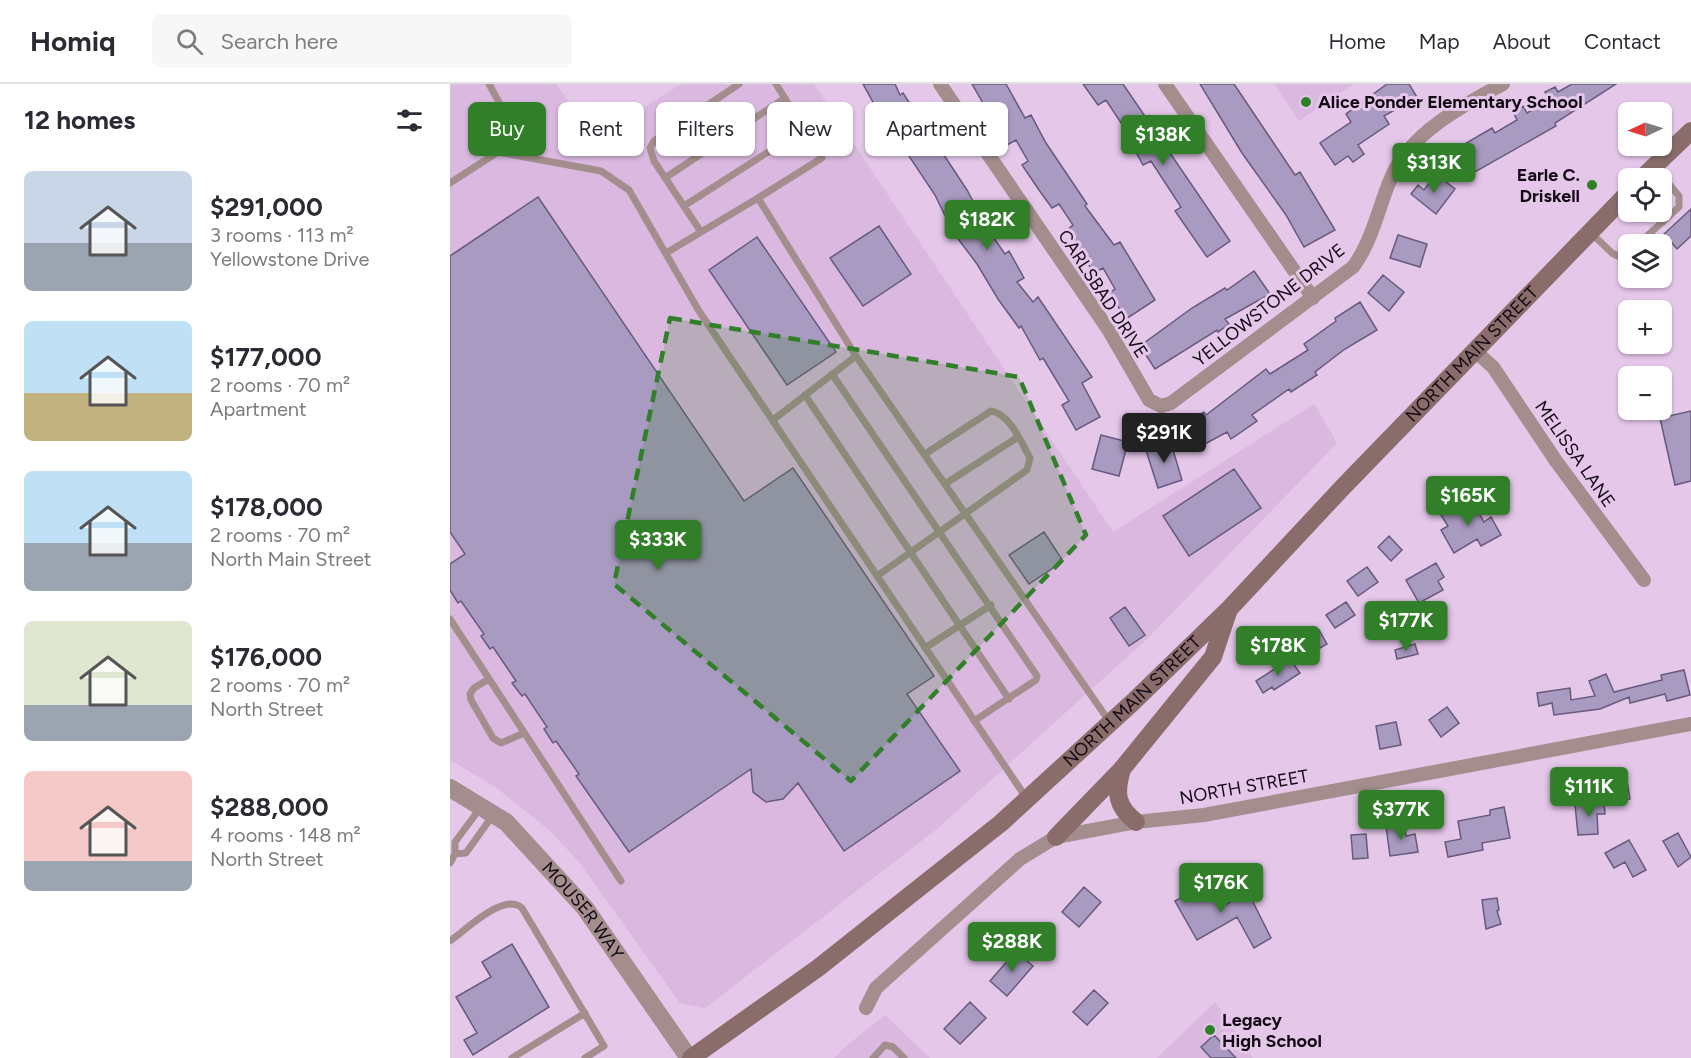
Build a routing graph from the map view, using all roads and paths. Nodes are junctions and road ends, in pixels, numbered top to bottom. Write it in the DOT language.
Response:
graph roads {
  1 [pos="489,84"];
  2 [pos="739,84"];
  3 [pos="776,84"];
  4 [pos="940,84"];
  5 [pos="1165,84"];
  6 [pos="1503,84"];
  7 [pos="785,98"];
  8 [pos="498,102"];
  9 [pos="787,102"];
  10 [pos="1691,131"];
  11 [pos="767,153"];
  12 [pos="492,156"];
  13 [pos="524,156"];
  14 [pos="821,156"];
  15 [pos="1652,168"];
  16 [pos="665,178"];
  17 [pos="450,183"];
  18 [pos="1672,191"];
  19 [pos="758,198"];
  20 [pos="1618,204"];
  21 [pos="684,206"];
  22 [pos="1672,214"];
  23 [pos="1663,222"];
  24 [pos="701,232"];
  25 [pos="1591,233"];
  26 [pos="1649,234"];
  27 [pos="666,253"];
  28 [pos="1618,256"];
  29 [pos="1313,298"];
  30 [pos="1475,351"];
  31 [pos="856,356"];
  32 [pos="832,374"];
  33 [pos="805,395"];
  34 [pos="1154,405"];
  35 [pos="773,420"];
  36 [pos="1018,437"];
  37 [pos="925,454"];
  38 [pos="945,484"];
  39 [pos="965,513"];
  40 [pos="940,531"];
  41 [pos="910,552"];
  42 [pos="877,576"];
  43 [pos="1644,580"];
  44 [pos="991,605"];
  45 [pos="1230,608"];
  46 [pos="450,619"];
  47 [pos="960,626"];
  48 [pos="925,648"];
  49 [pos="489,679"];
  50 [pos="1009,699"];
  51 [pos="974,721"];
  52 [pos="1111,723"];
  53 [pos="1691,724"];
  54 [pos="524,733"];
  55 [pos="1122,769"];
  56 [pos="450,788"];
  57 [pos="1027,799"];
  58 [pos="487,811"];
  59 [pos="1136,822"];
  60 [pos="1056,837"];
  61 [pos="455,854"];
  62 [pos="450,863"];
  63 [pos="621,881"];
  64 [pos="450,941"];
  65 [pos="866,1008"];
  66 [pos="585,1013"];
  67 [pos="512,1058"];
  68 [pos="585,1058"];
  69 [pos="690,1058"];
  70 [pos="873,1058"];
  71 [pos="904,1058"];
  1 -- 8 [label="lane"];
  2 -- 16 [label="lane"];
  3 -- 7 [label="lane"];
  4 -- 34 [label="street, CARLSBAD DRIVE"];
  5 -- 29 [label="street"];
  6 -- 29 [label="street, YELLOWSTONE DRIVE"];
  7 -- 9 [label="lane"];
  7 -- 16 [label="lane"];
  10 -- 15 [label="main road"];
  11 -- 21 [label="lane"];
  12 -- 17 [label="lane"];
  13 -- 27 [label="lane"];
  14 -- 19 [label="lane"];
  16 -- 21 [label="lane"];
  18 -- 22 [label="lane"];
  19 -- 24 [label="lane"];
  19 -- 31 [label="lane"];
  20 -- 25 [label="main road, NORTH MAIN STREET"];
  21 -- 24 [label="lane"];
  23 -- 26 [label="lane"];
  24 -- 27 [label="lane"];
  25 -- 28 [label="lane"];
  25 -- 30 [label="main road, NORTH MAIN STREET"];
  27 -- 35 [label="lane"];
  29 -- 34 [label="street, YELLOWSTONE DRIVE"];
  30 -- 43 [label="street, MELISSA LANE"];
  30 -- 45 [label="main road, NORTH MAIN STREET"];
  31 -- 32 [label="lane"];
  31 -- 37 [label="lane"];
  32 -- 33 [label="lane"];
  32 -- 40 [label="lane"];
  33 -- 35 [label="lane"];
  33 -- 41 [label="lane"];
  35 -- 42 [label="lane"];
  36 -- 37 [label="lane"];
  36 -- 38 [label="lane"];
  36 -- 39 [label="lane"];
  37 -- 38 [label="lane"];
  38 -- 39 [label="lane"];
  39 -- 40 [label="lane"];
  39 -- 52 [label="lane"];
  40 -- 41 [label="lane"];
  40 -- 44 [label="lane"];
  41 -- 42 [label="lane"];
  41 -- 47 [label="lane"];
  42 -- 48 [label="lane"];
  44 -- 47 [label="lane"];
  44 -- 50 [label="lane"];
  45 -- 52 [label="main road, NORTH MAIN STREET"];
  45 -- 55 [label="main road"];
  46 -- 49 [label="lane"];
  47 -- 48 [label="lane"];
  47 -- 50 [label="lane"];
  48 -- 51 [label="lane"];
  49 -- 54 [label="lane"];
  49 -- 54 [label="lane"];
  50 -- 51 [label="lane"];
  51 -- 57 [label="lane"];
  52 -- 57 [label="main road, NORTH MAIN STREET"];
  53 -- 59 [label="street, NORTH STREET"];
  54 -- 63 [label="lane"];
  55 -- 59 [label="main road"];
  55 -- 60 [label="main road"];
  56 -- 58 [label="street, MOUSER WAY"];
  57 -- 69 [label="main road, NORTH MAIN STREET"];
  58 -- 61 [label="lane"];
  58 -- 61 [label="lane"];
  58 -- 69 [label="street, MOUSER WAY"];
  59 -- 60 [label="street, NORTH STREET"];
  60 -- 65 [label="street, NORTH STREET"];
  61 -- 62 [label="lane"];
  64 -- 66 [label="lane"];
  66 -- 67 [label="lane"];
  66 -- 68 [label="lane"];
  70 -- 71 [label="lane"];
}
